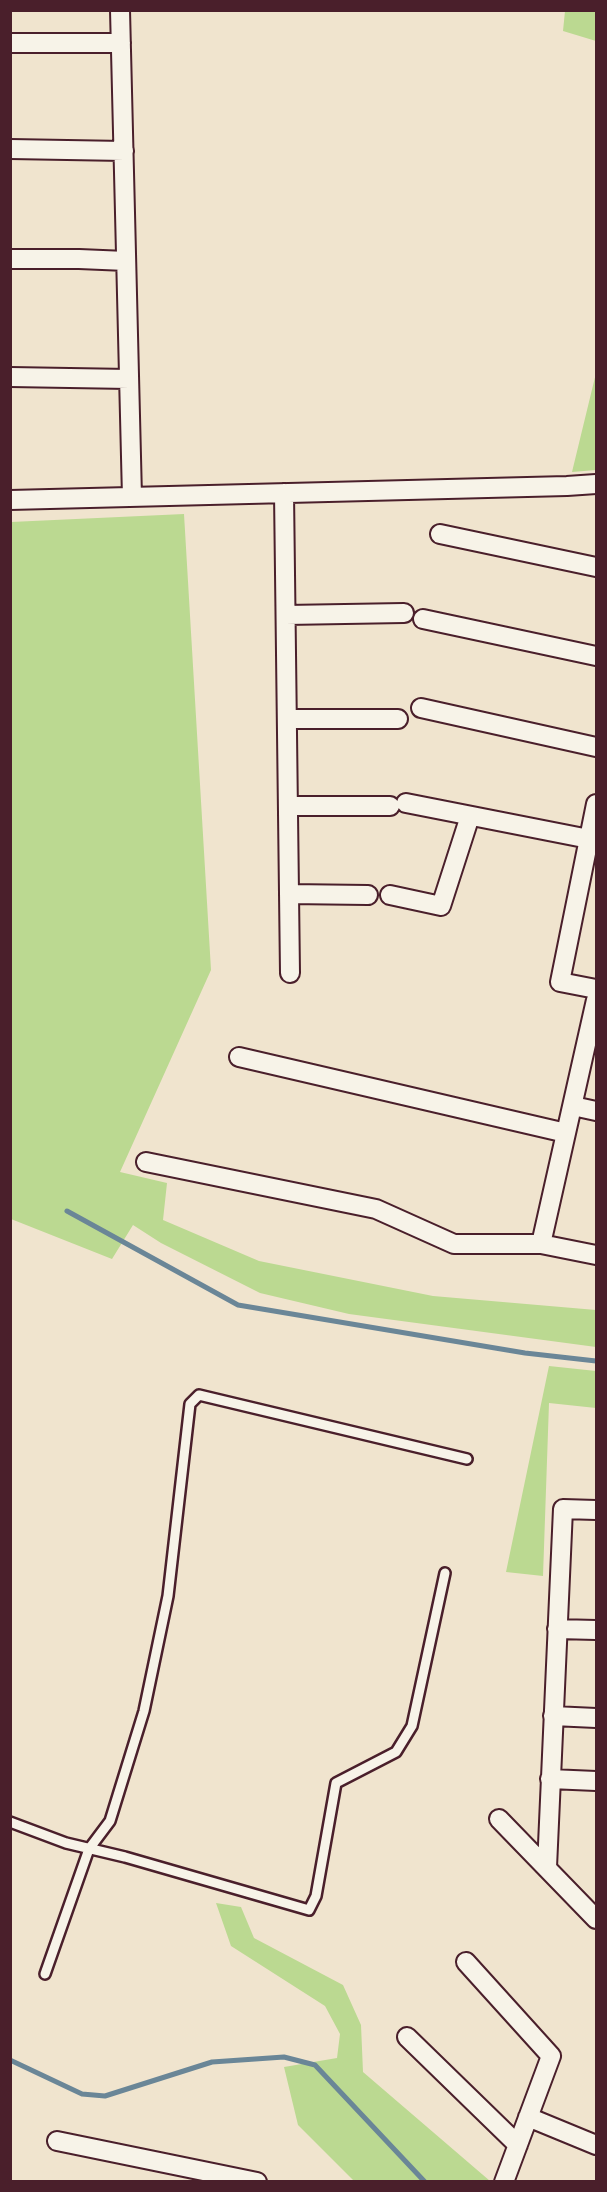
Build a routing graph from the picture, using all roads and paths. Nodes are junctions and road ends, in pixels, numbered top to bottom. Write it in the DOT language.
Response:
graph roads {
  1 [pos="120,10"];
  2 [pos="10,43"];
  3 [pos="121,43"];
  4 [pos="10,149"];
  5 [pos="123,151"];
  6 [pos="10,259"];
  7 [pos="126,261"];
  8 [pos="10,377"];
  9 [pos="129,379"];
  10 [pos="597,484"];
  11 [pos="284,493"];
  12 [pos="132,497"];
  13 [pos="10,500"];
  14 [pos="440,534"];
  15 [pos="597,567"];
  16 [pos="404,613"];
  17 [pos="286,615"];
  18 [pos="423,619"];
  19 [pos="597,656"];
  20 [pos="421,708"];
  21 [pos="287,719"];
  22 [pos="398,719"];
  23 [pos="597,747"];
  24 [pos="597,804"];
  25 [pos="288,806"];
  26 [pos="470,816"];
  27 [pos="590,839"];
  28 [pos="590,873"];
  29 [pos="289,894"];
  30 [pos="368,895"];
  31 [pos="390,895"];
  32 [pos="290,973"];
  33 [pos="597,989"];
  34 [pos="597,1000"];
  35 [pos="239,1057"];
  36 [pos="573,1106"];
  37 [pos="597,1111"];
  38 [pos="566,1133"];
  39 [pos="146,1162"];
  40 [pos="541,1244"];
  41 [pos="597,1255"];
  42 [pos="466,1459"];
  43 [pos="597,1510"];
  44 [pos="445,1573"];
  45 [pos="557,1629"];
  46 [pos="597,1630"];
  47 [pos="553,1716"];
  48 [pos="597,1718"];
  49 [pos="550,1779"];
  50 [pos="597,1781"];
  51 [pos="499,1819"];
  52 [pos="10,1822"];
  53 [pos="89,1849"];
  54 [pos="547,1867"];
  55 [pos="597,1919"];
  56 [pos="466,1962"];
  57 [pos="45,1974"];
  58 [pos="407,2037"];
  59 [pos="528,2117"];
  60 [pos="57,2140"];
  61 [pos="518,2145"];
  62 [pos="597,2145"];
  63 [pos="257,2181"];
  64 [pos="504,2181"];
  1 -- 3 [label="street"];
  2 -- 3 [label="street"];
  3 -- 5 [label="street"];
  4 -- 5 [label="street"];
  5 -- 7 [label="street"];
  6 -- 7 [label="street"];
  7 -- 9 [label="street"];
  8 -- 9 [label="street"];
  9 -- 12 [label="street"];
  10 -- 11 [label="street"];
  11 -- 12 [label="street"];
  11 -- 17 [label="street"];
  12 -- 13 [label="street"];
  14 -- 15 [label="street"];
  16 -- 17 [label="street"];
  17 -- 21 [label="street"];
  18 -- 19 [label="street"];
  20 -- 23 [label="street"];
  21 -- 22 [label="street"];
  21 -- 25 [label="street"];
  24 -- 27 [label="street"];
  25 -- 26 [label="street"];
  25 -- 29 [label="street"];
  26 -- 27 [label="street"];
  26 -- 31 [label="street"];
  27 -- 28 [label="street"];
  28 -- 33 [label="street"];
  29 -- 30 [label="street"];
  29 -- 32 [label="street"];
  34 -- 36 [label="street"];
  35 -- 38 [label="street"];
  36 -- 37 [label="street"];
  36 -- 38 [label="street"];
  38 -- 40 [label="street"];
  39 -- 40 [label="street"];
  40 -- 41 [label="street"];
  42 -- 53 [label="lane"];
  43 -- 45 [label="street"];
  44 -- 53 [label="lane"];
  45 -- 46 [label="street"];
  45 -- 47 [label="street"];
  47 -- 48 [label="street"];
  47 -- 49 [label="street"];
  49 -- 50 [label="street"];
  49 -- 54 [label="street"];
  51 -- 54 [label="street"];
  52 -- 53 [label="lane"];
  53 -- 57 [label="lane"];
  54 -- 55 [label="street"];
  56 -- 59 [label="street"];
  58 -- 61 [label="street"];
  59 -- 61 [label="street"];
  59 -- 62 [label="street"];
  60 -- 63 [label="street"];
  61 -- 64 [label="street"];
}
